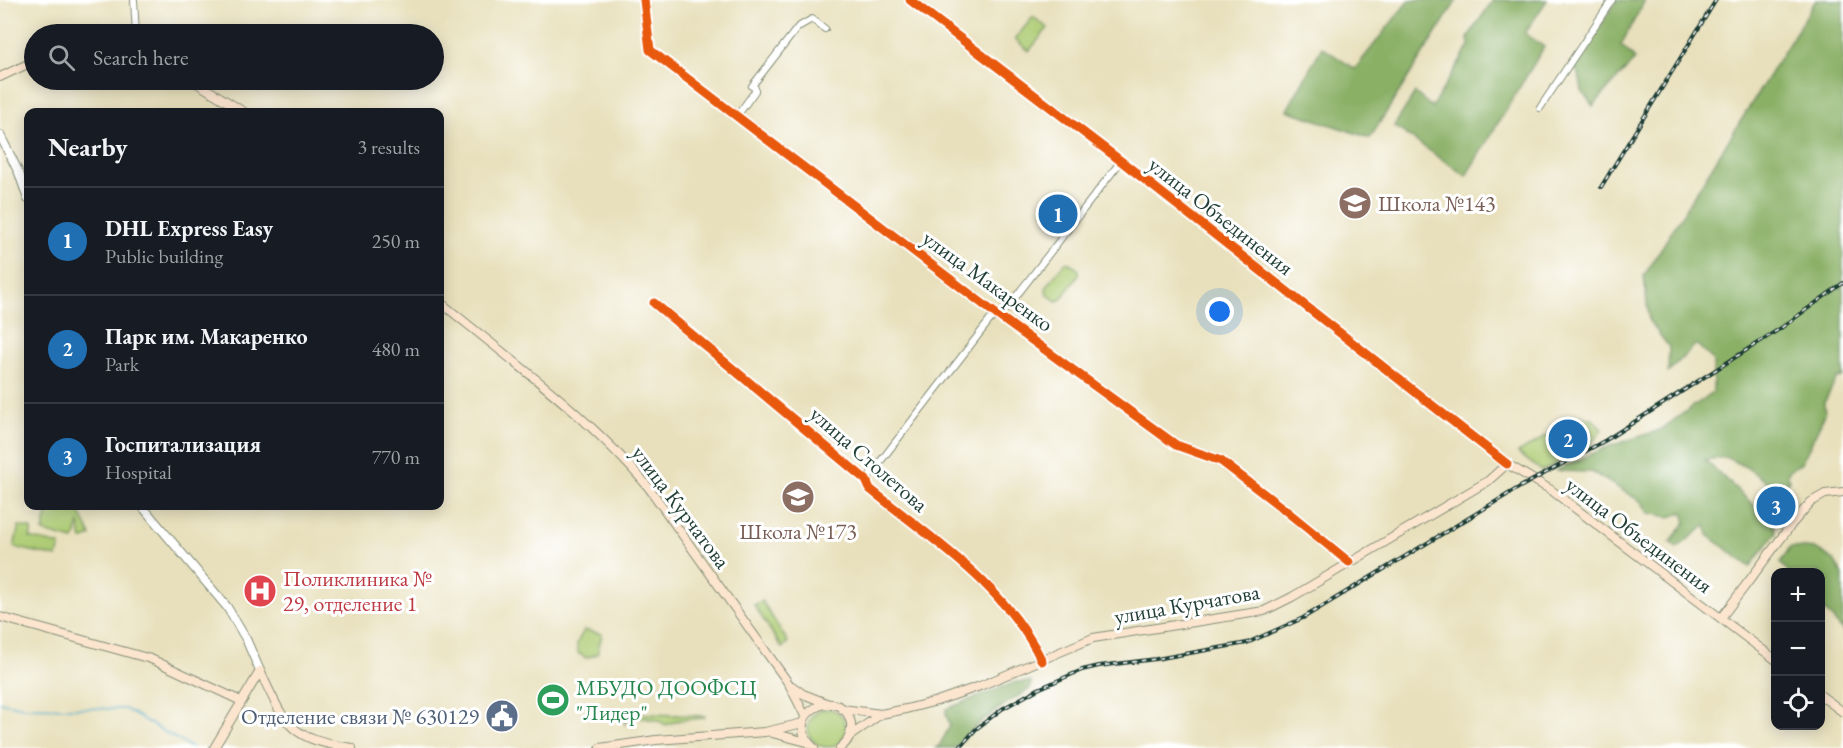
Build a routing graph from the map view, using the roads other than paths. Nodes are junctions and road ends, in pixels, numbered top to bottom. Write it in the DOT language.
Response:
graph roads {
  1 [pos="134,0"];
  2 [pos="644,0"];
  3 [pos="910,0"];
  4 [pos="1612,0"];
  5 [pos="135,24"];
  6 [pos="825,29"];
  7 [pos="24,66"];
  8 [pos="0,77"];
  9 [pos="208,90"];
  10 [pos="238,108"];
  11 [pos="1540,108"];
  12 [pos="737,116"];
  13 [pos="0,135"];
  14 [pos="1121,161"];
  15 [pos="24,187"];
  16 [pos="654,303"];
  17 [pos="444,305"];
  18 [pos="996,314"];
  19 [pos="1508,464"];
  20 [pos="866,480"];
  21 [pos="1843,492"];
  22 [pos="145,510"];
  23 [pos="1349,562"];
  24 [pos="0,617"];
  25 [pos="1721,618"];
  26 [pos="1771,656"];
  27 [pos="1042,661"];
  28 [pos="260,671"];
  29 [pos="789,684"];
  30 [pos="1825,698"];
  31 [pos="241,701"];
  32 [pos="827,703"];
  33 [pos="842,709"];
  34 [pos="1843,712"];
  35 [pos="881,714"];
  36 [pos="804,720"];
  37 [pos="765,732"];
  38 [pos="850,736"];
  39 [pos="811,745"];
  40 [pos="214,748"];
  41 [pos="352,748"];
  42 [pos="600,748"];
  43 [pos="842,748"];
  1 -- 5 [label="street"];
  2 -- 12 [label="street, улица Макаренко"];
  3 -- 14 [label="street, улица Объединения"];
  4 -- 11 [label="street"];
  6 -- 12 [label="street"];
  7 -- 8 [label="main road"];
  9 -- 10 [label="main road"];
  12 -- 18 [label="street, улица Макаренко"];
  13 -- 15 [label="street"];
  14 -- 18 [label="street, улица Столетова"];
  14 -- 19 [label="street, улица Объединения"];
  16 -- 20 [label="street, улица Столетова"];
  17 -- 29 [label="main road, улица Курчатова"];
  18 -- 20 [label="street, улица Столетова"];
  18 -- 23 [label="street, улица Макаренко"];
  19 -- 23 [label="main road, улица Курчатова"];
  19 -- 25 [label="main road, улица Объединения"];
  20 -- 27 [label="street, улица Столетова"];
  21 -- 25 [label="main road"];
  22 -- 28 [label="street"];
  23 -- 27 [label="main road, улица Курчатова"];
  24 -- 31 [label="main road"];
  25 -- 26 [label="main road, улица Объединения"];
  27 -- 35 [label="main road, улица Курчатова"];
  28 -- 31 [label="main road"];
  28 -- 41 [label="main road"];
  29 -- 32 [label="main road, улица Курчатова"];
  29 -- 36 [label="main road, улица Курчатова"];
  30 -- 34 [label="main road"];
  31 -- 40 [label="main road"];
  32 -- 33 [label="main road, улица Курчатова"];
  32 -- 36 [label="main road"];
  33 -- 35 [label="main road, улица Курчатова"];
  33 -- 38 [label="main road"];
  35 -- 38 [label="main road, улица Курчатова"];
  36 -- 37 [label="main road"];
  36 -- 39 [label="main road, улица Курчатова"];
  37 -- 39 [label="main road"];
  37 -- 42 [label="main road"];
  38 -- 43 [label="main road, улица Курчатова"];
}
